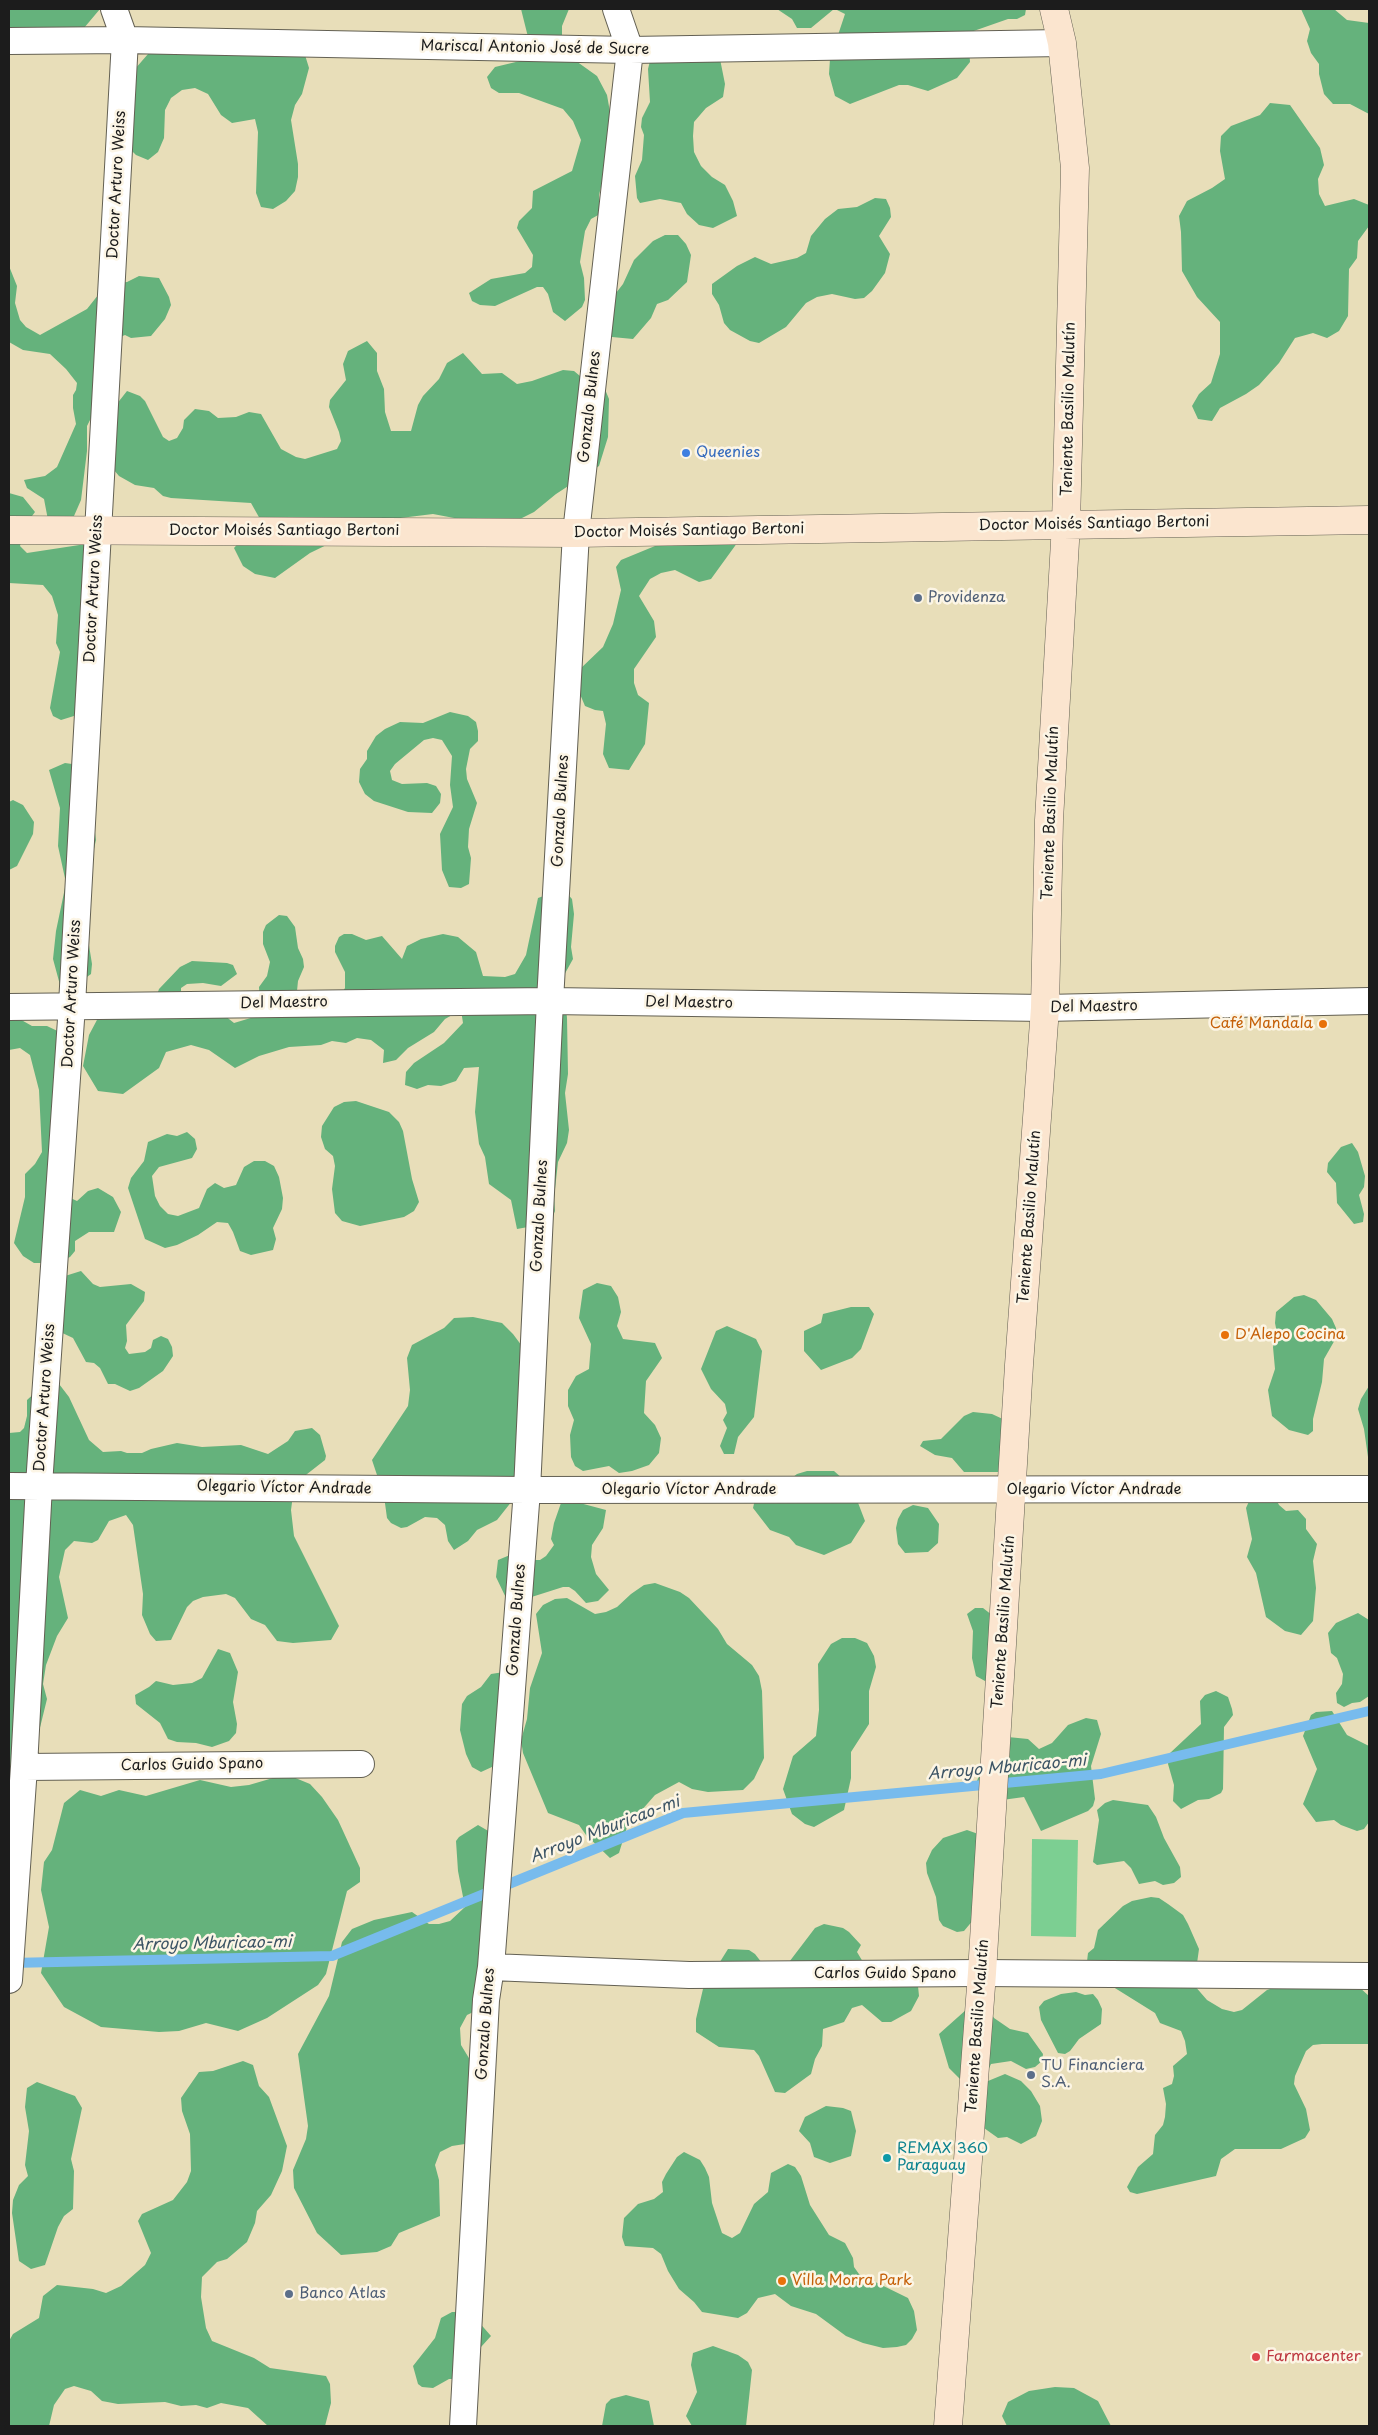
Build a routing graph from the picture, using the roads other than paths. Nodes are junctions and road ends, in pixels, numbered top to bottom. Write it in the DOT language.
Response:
graph roads {
  1 [pos="114,9"];
  2 [pos="616,9"];
  3 [pos="1054,9"];
  4 [pos="125,40"];
  5 [pos="9,41"];
  6 [pos="1062,43"];
  7 [pos="630,50"];
  8 [pos="1369,520"];
  9 [pos="1066,524"];
  10 [pos="9,530"];
  11 [pos="97,530"];
  12 [pos="576,533"];
  13 [pos="550,1001"];
  14 [pos="1369,1001"];
  15 [pos="72,1005"];
  16 [pos="9,1007"];
  17 [pos="1045,1008"];
  18 [pos="39,1485"];
  19 [pos="9,1486"];
  20 [pos="1369,1489"];
  21 [pos="527,1490"];
  22 [pos="1012,1491"];
  23 [pos="361,1764"];
  24 [pos="24,1767"];
  25 [pos="491,1967"];
  26 [pos="982,1973"];
  27 [pos="1369,1976"];
  28 [pos="9,1980"];
  29 [pos="463,2426"];
  30 [pos="948,2426"];
  1 -- 4 [label="street, Doctor Arturo Weiss"];
  2 -- 7 [label="street, Gonzalo Bulnes"];
  3 -- 6 [label="street, Teniente Basilio Malutín"];
  4 -- 5 [label="street, Mariscal Antonio José de Sucre"];
  4 -- 7 [label="street, Mariscal Antonio José de Sucre"];
  4 -- 11 [label="street, Doctor Arturo Weiss"];
  6 -- 7 [label="street, Mariscal Antonio José de Sucre"];
  6 -- 9 [label="street, Teniente Basilio Malutín"];
  7 -- 12 [label="street, Gonzalo Bulnes"];
  8 -- 9 [label="street, Doctor Moisés Santiago Bertoni"];
  9 -- 12 [label="street, Doctor Moisés Santiago Bertoni"];
  9 -- 17 [label="street, Teniente Basilio Malutín"];
  10 -- 11 [label="street, Doctor Moisés Santiago Bertoni"];
  11 -- 12 [label="street, Doctor Moisés Santiago Bertoni"];
  11 -- 15 [label="street, Doctor Arturo Weiss"];
  12 -- 13 [label="street, Gonzalo Bulnes"];
  13 -- 15 [label="street, Del Maestro"];
  13 -- 17 [label="street, Del Maestro"];
  13 -- 21 [label="street, Gonzalo Bulnes"];
  14 -- 17 [label="street, Del Maestro"];
  15 -- 16 [label="street, Del Maestro"];
  15 -- 18 [label="street, Doctor Arturo Weiss"];
  17 -- 22 [label="street, Teniente Basilio Malutín"];
  18 -- 19 [label="street, Olegario Víctor Andrade"];
  18 -- 21 [label="street, Olegario Víctor Andrade"];
  18 -- 24 [label="street, Doctor Arturo Weiss"];
  20 -- 22 [label="street, Olegario Víctor Andrade"];
  21 -- 22 [label="street, Olegario Víctor Andrade"];
  21 -- 25 [label="street, Gonzalo Bulnes"];
  22 -- 26 [label="street, Teniente Basilio Malutín"];
  23 -- 24 [label="street, Carlos Guido Spano"];
  24 -- 28 [label="street, Doctor Arturo Weiss"];
  25 -- 26 [label="street, Carlos Guido Spano"];
  25 -- 29 [label="street, Gonzalo Bulnes"];
  26 -- 27 [label="street, Carlos Guido Spano"];
  26 -- 30 [label="street, Teniente Basilio Malutín"];
}
